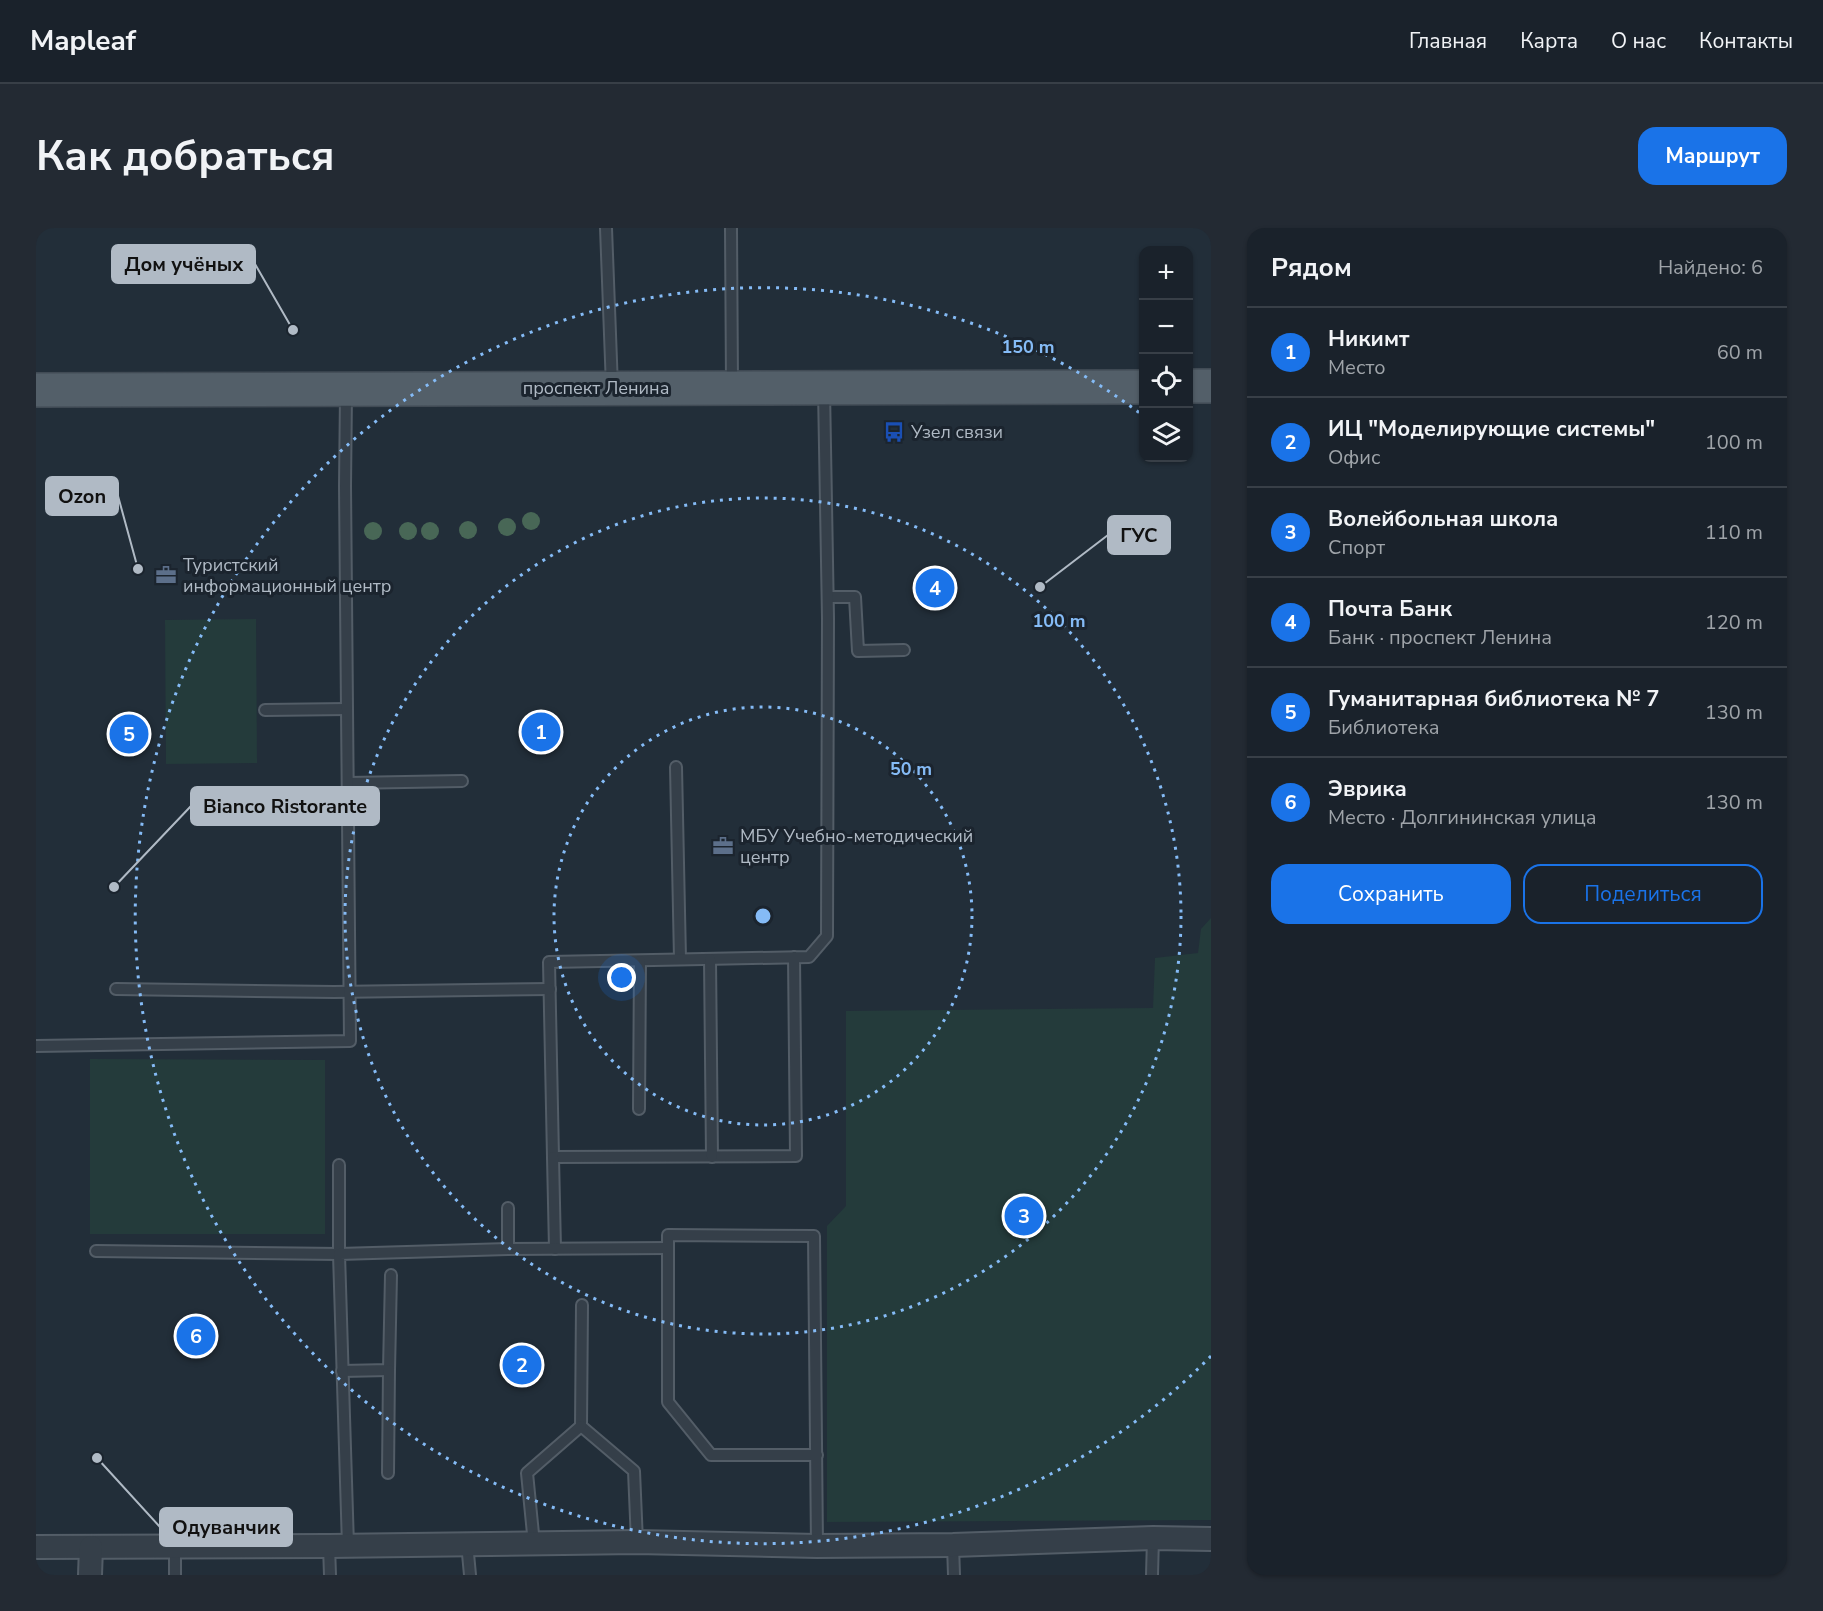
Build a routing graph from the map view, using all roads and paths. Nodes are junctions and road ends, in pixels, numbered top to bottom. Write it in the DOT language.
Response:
graph roads {
  1 [pos="606,228"];
  2 [pos="731,228"];
  3 [pos="1193,386"];
  4 [pos="1211,386"];
  5 [pos="732,387"];
  6 [pos="824,387"];
  7 [pos="1139,387"];
  8 [pos="40,388"];
  9 [pos="346,388"];
  10 [pos="612,388"];
  11 [pos="828,597"];
  12 [pos="904,650"];
  13 [pos="347,709"];
  14 [pos="265,710"];
  15 [pos="676,767"];
  16 [pos="462,781"];
  17 [pos="348,783"];
  18 [pos="794,957"];
  19 [pos="680,959"];
  20 [pos="710,959"];
  21 [pos="640,961"];
  22 [pos="116,989"];
  23 [pos="550,989"];
  24 [pos="351,992"];
  25 [pos="36,1046"];
  26 [pos="639,1109"];
  27 [pos="553,1157"];
  28 [pos="712,1157"];
  29 [pos="339,1166"];
  30 [pos="508,1208"];
  31 [pos="668,1248"];
  32 [pos="508,1249"];
  33 [pos="555,1249"];
  34 [pos="96,1251"];
  35 [pos="339,1254"];
  36 [pos="391,1275"];
  37 [pos="582,1305"];
  38 [pos="389,1370"];
  39 [pos="342,1371"];
  40 [pos="581,1426"];
  41 [pos="817,1455"];
  42 [pos="388,1473"];
  43 [pos="1154,1538"];
  44 [pos="1211,1539"];
  45 [pos="638,1542"];
  46 [pos="467,1543"];
  47 [pos="534,1544"];
  48 [pos="953,1545"];
  49 [pos="36,1546"];
  50 [pos="338,1546"];
  51 [pos="817,1546"];
  52 [pos="91,1547"];
  53 [pos="175,1547"];
  54 [pos="90,1575"];
  55 [pos="175,1575"];
  56 [pos="330,1575"];
  57 [pos="470,1575"];
  58 [pos="954,1575"];
  59 [pos="1152,1575"];
  1 -- 10 [label="lane"];
  2 -- 5 [label="lane"];
  3 -- 4 [label="main road"];
  5 -- 6 [label="main road, проспект Ленина"];
  5 -- 10 [label="main road, проспект Ленина"];
  6 -- 7 [label="main road, проспект Ленина"];
  6 -- 11 [label="lane"];
  8 -- 9 [label="main road, проспект Ленина"];
  9 -- 10 [label="main road, проспект Ленина"];
  9 -- 13 [label="lane"];
  11 -- 12 [label="lane"];
  11 -- 18 [label="lane"];
  13 -- 14 [label="lane"];
  13 -- 17 [label="lane"];
  15 -- 19 [label="lane"];
  16 -- 17 [label="lane"];
  17 -- 24 [label="lane"];
  18 -- 20 [label="lane"];
  18 -- 28 [label="lane"];
  19 -- 20 [label="lane"];
  19 -- 21 [label="lane"];
  20 -- 28 [label="lane"];
  21 -- 23 [label="lane"];
  21 -- 26 [label="lane"];
  22 -- 24 [label="lane"];
  23 -- 24 [label="lane"];
  23 -- 27 [label="lane"];
  24 -- 25 [label="lane"];
  27 -- 28 [label="lane"];
  27 -- 33 [label="lane"];
  29 -- 35 [label="lane"];
  30 -- 32 [label="lane"];
  31 -- 33 [label="lane"];
  31 -- 41 [label="lane"];
  31 -- 41 [label="lane"];
  32 -- 33 [label="lane"];
  32 -- 35 [label="lane"];
  34 -- 35 [label="lane"];
  35 -- 39 [label="lane"];
  36 -- 38 [label="lane"];
  37 -- 40 [label="lane"];
  38 -- 39 [label="lane"];
  38 -- 42 [label="lane"];
  39 -- 50 [label="lane"];
  40 -- 45 [label="lane"];
  40 -- 47 [label="lane"];
  41 -- 51 [label="lane"];
  43 -- 44 [label="street"];
  43 -- 48 [label="street"];
  43 -- 59 [label="lane"];
  45 -- 47 [label="street"];
  45 -- 51 [label="street"];
  46 -- 47 [label="street"];
  46 -- 50 [label="street"];
  46 -- 57 [label="lane"];
  48 -- 51 [label="street"];
  48 -- 58 [label="lane"];
  49 -- 52 [label="street"];
  50 -- 53 [label="street"];
  50 -- 56 [label="lane"];
  52 -- 53 [label="street"];
  52 -- 54 [label="street"];
  53 -- 55 [label="lane"];
}
